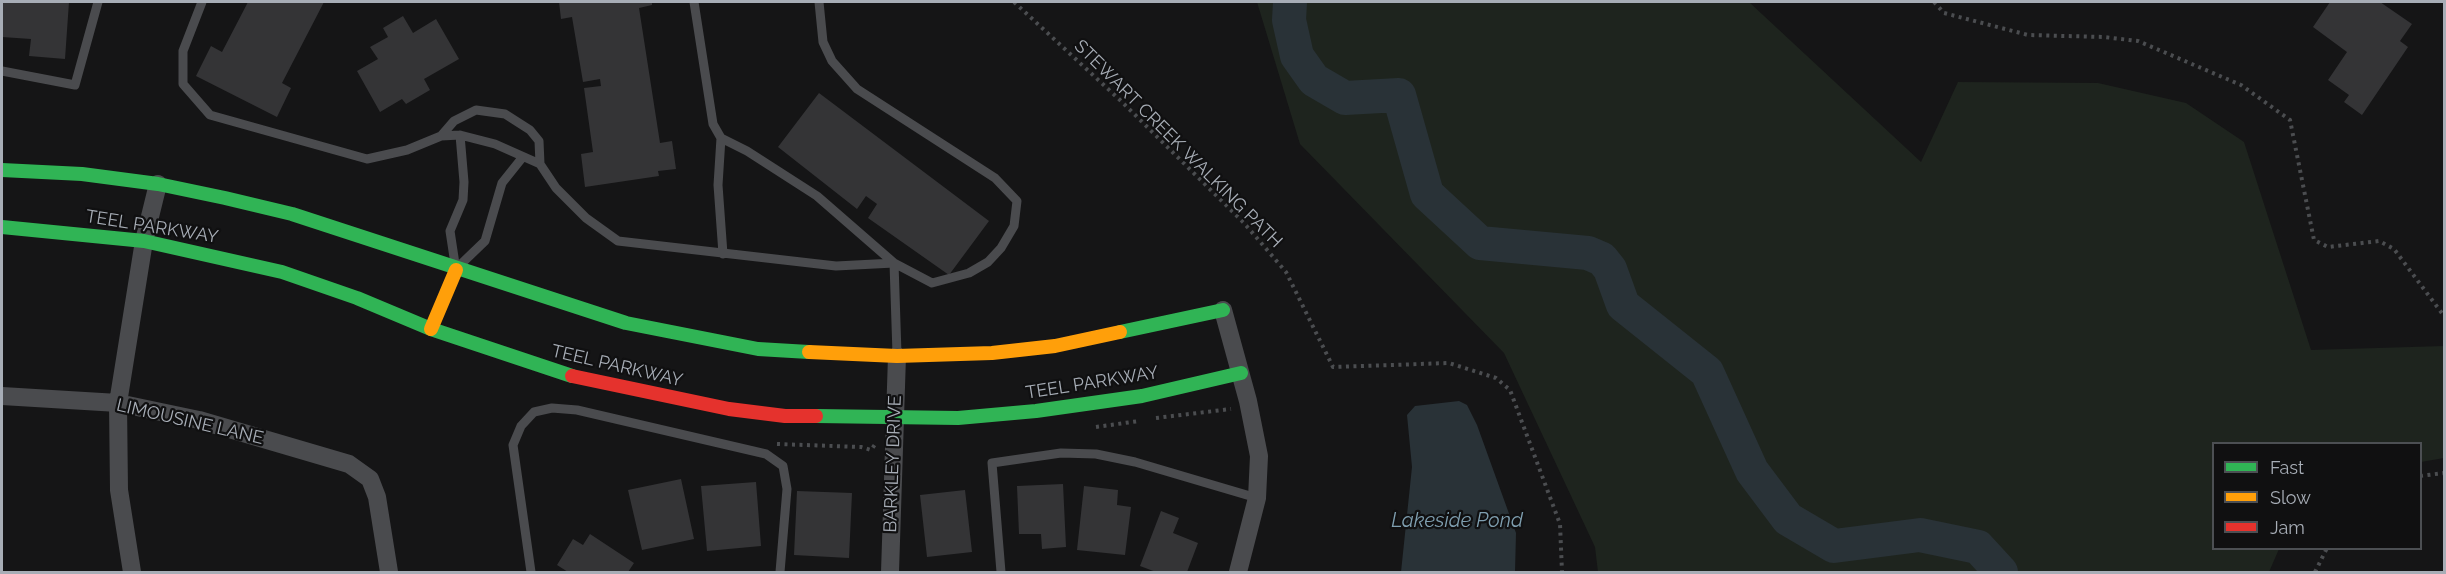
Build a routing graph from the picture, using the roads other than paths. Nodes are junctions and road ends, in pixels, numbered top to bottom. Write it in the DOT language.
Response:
graph roads {
  1 [pos="98,2"];
  2 [pos="202,2"];
  3 [pos="694,2"];
  4 [pos="819,2"];
  5 [pos="2,71"];
  6 [pos="460,135"];
  7 [pos="441,136"];
  8 [pos="721,138"];
  9 [pos="522,158"];
  10 [pos="540,164"];
  11 [pos="2,170"];
  12 [pos="158,184"];
  13 [pos="2,227"];
  14 [pos="144,241"];
  15 [pos="723,254"];
  16 [pos="894,263"];
  17 [pos="456,270"];
  18 [pos="1223,310"];
  19 [pos="431,329"];
  20 [pos="897,356"];
  21 [pos="1241,373"];
  22 [pos="2,396"];
  23 [pos="118,404"];
  24 [pos="895,419"];
  25 [pos="1257,498"];
  26 [pos="132,573"];
  27 [pos="389,573"];
  28 [pos="531,573"];
  29 [pos="780,573"];
  30 [pos="890,573"];
  31 [pos="1001,573"];
  32 [pos="1238,573"];
  1 -- 5 [label="lane"];
  2 -- 7 [label="lane"];
  3 -- 8 [label="lane"];
  4 -- 16 [label="lane"];
  6 -- 7 [label="lane"];
  6 -- 9 [label="lane"];
  6 -- 17 [label="lane"];
  7 -- 10 [label="lane"];
  8 -- 15 [label="lane"];
  8 -- 16 [label="lane"];
  9 -- 10 [label="lane"];
  9 -- 17 [label="lane"];
  10 -- 15 [label="lane"];
  11 -- 12 [label="street"];
  12 -- 14 [label="street"];
  12 -- 17 [label="street"];
  13 -- 14 [label="street, TEEL PARKWAY"];
  14 -- 19 [label="street, TEEL PARKWAY"];
  14 -- 23 [label="street"];
  15 -- 16 [label="lane"];
  16 -- 20 [label="lane"];
  17 -- 19 [label="street"];
  17 -- 20 [label="street"];
  18 -- 20 [label="street"];
  18 -- 21 [label="street"];
  19 -- 24 [label="street, TEEL PARKWAY"];
  20 -- 24 [label="street, BARKLEY DRIVE"];
  21 -- 24 [label="street, TEEL PARKWAY"];
  21 -- 25 [label="street"];
  22 -- 23 [label="street, LIMOUSINE LANE"];
  23 -- 26 [label="street"];
  23 -- 27 [label="street, LIMOUSINE LANE"];
  24 -- 30 [label="street, BARKLEY DRIVE"];
  25 -- 31 [label="lane"];
  25 -- 32 [label="street"];
  28 -- 29 [label="lane"];
}
